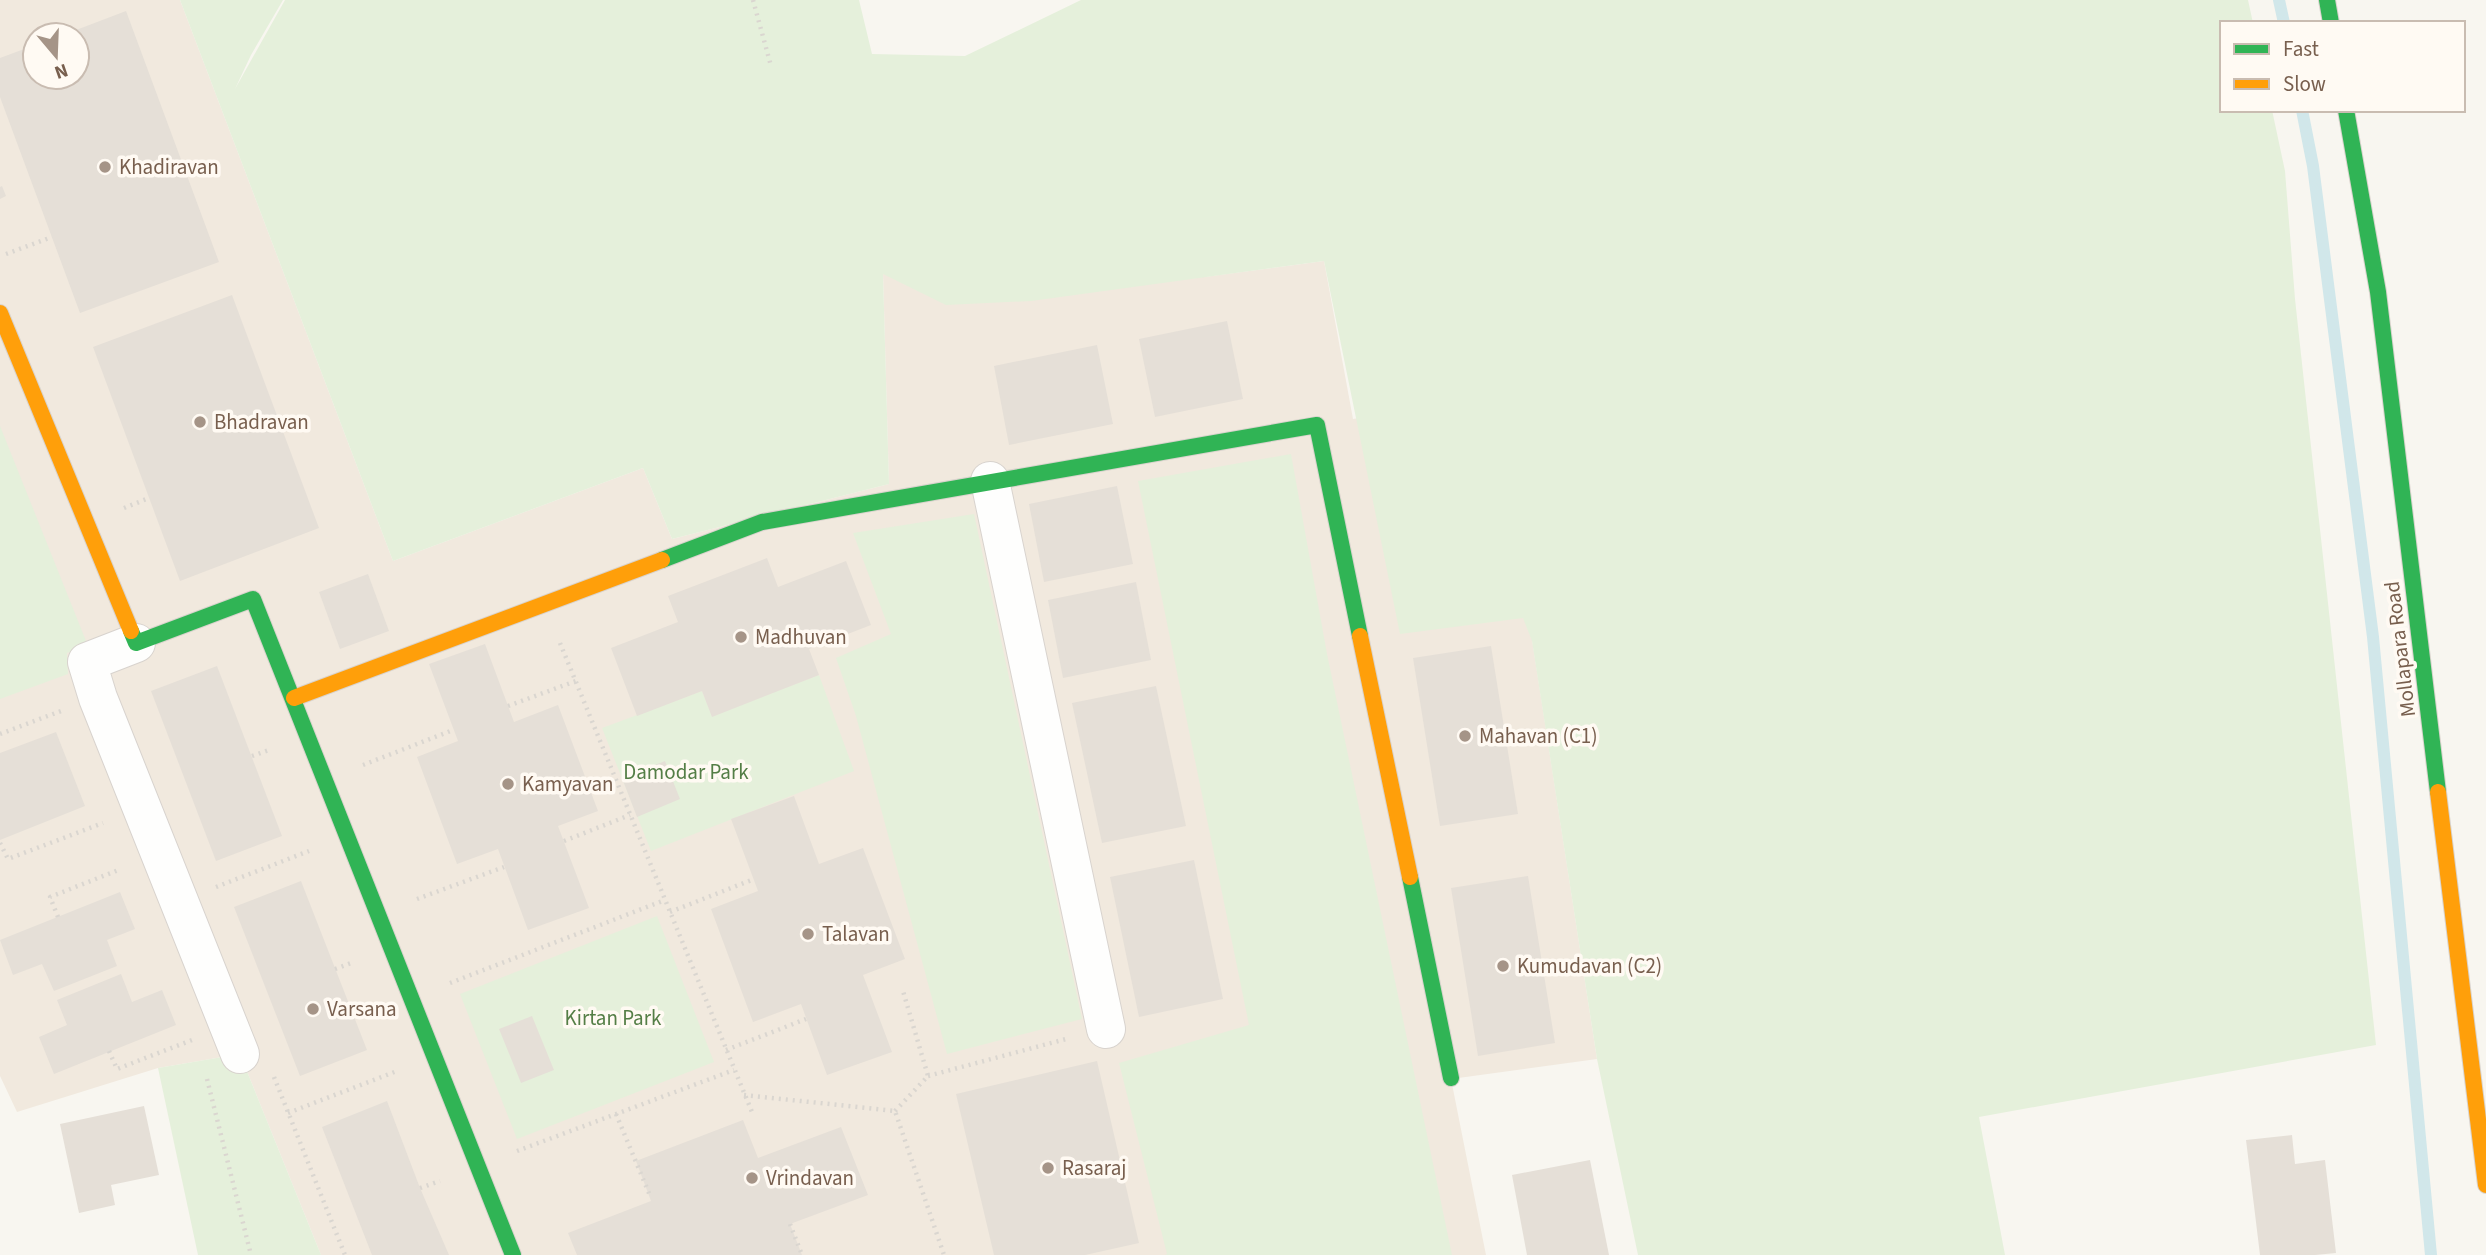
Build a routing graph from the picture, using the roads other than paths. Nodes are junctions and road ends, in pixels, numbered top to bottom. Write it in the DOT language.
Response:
graph roads {
  1 [pos="2327,0"];
  2 [pos="2331,21"];
  3 [pos="2346,112"];
  4 [pos="0,313"];
  5 [pos="990,481"];
  6 [pos="136,643"];
  7 [pos="294,698"];
  8 [pos="1106,1029"];
  9 [pos="235,1040"];
  10 [pos="1451,1078"];
  11 [pos="2486,1185"];
  12 [pos="513,1255"];
  1 -- 2 [label="street"];
  3 -- 11 [label="street, Mollapara Road"];
  4 -- 6 [label="street"];
  5 -- 7 [label="street"];
  5 -- 8 [label="street"];
  5 -- 10 [label="street"];
  6 -- 7 [label="street"];
  6 -- 9 [label="street"];
  7 -- 12 [label="street"];
}
